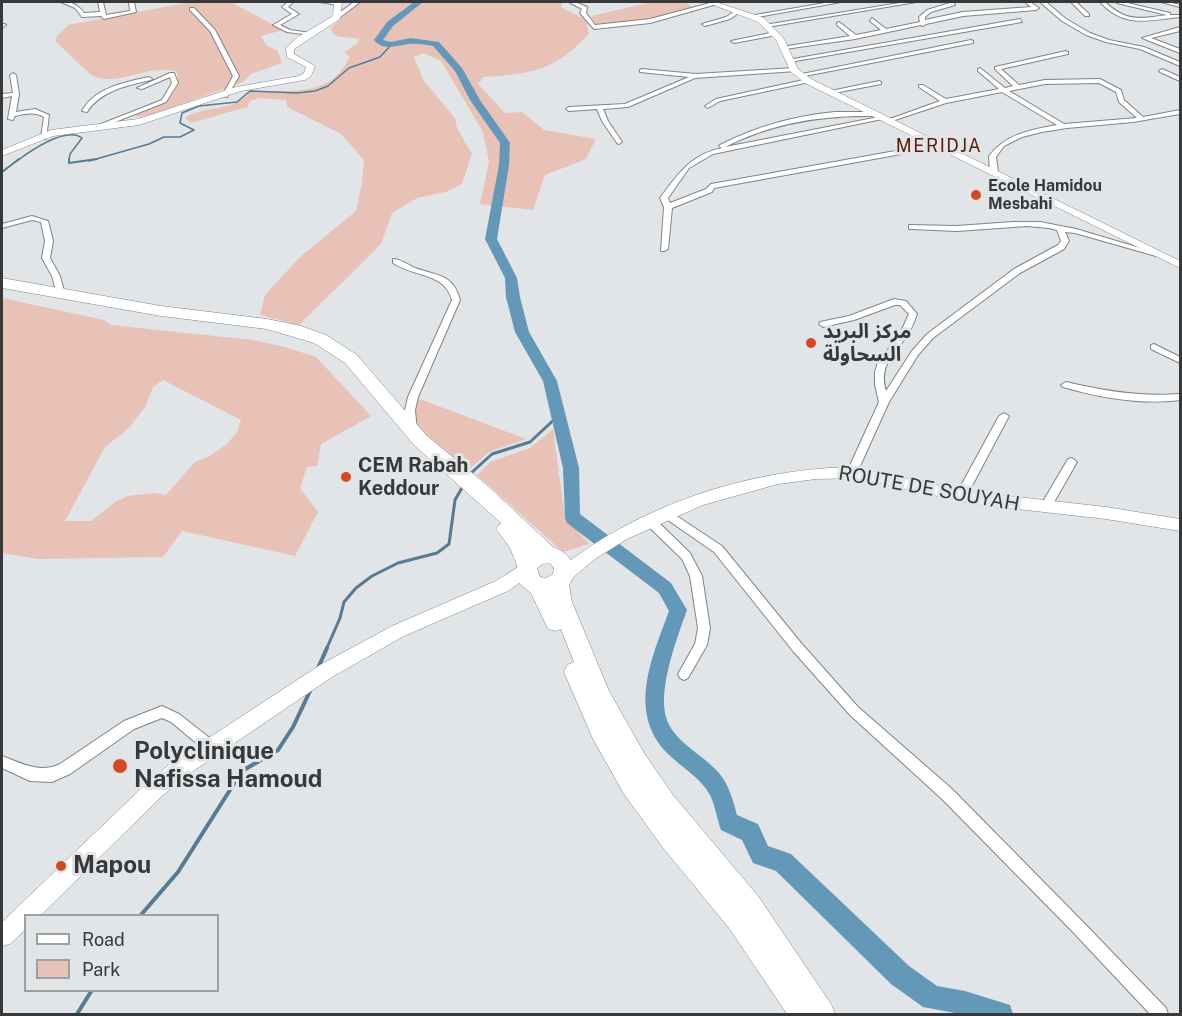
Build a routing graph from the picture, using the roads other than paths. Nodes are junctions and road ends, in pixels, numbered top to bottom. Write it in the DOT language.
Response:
graph roads {
  1 [pos="64,2"];
  2 [pos="101,2"];
  3 [pos="132,2"];
  4 [pos="291,2"];
  5 [pos="323,2"];
  6 [pos="338,2"];
  7 [pos="357,2"];
  8 [pos="572,2"];
  9 [pos="838,2"];
  10 [pos="913,2"];
  11 [pos="1027,2"];
  12 [pos="1042,2"];
  13 [pos="1072,2"];
  14 [pos="1103,2"];
  15 [pos="1119,2"];
  16 [pos="1164,2"];
  17 [pos="716,3"];
  18 [pos="953,4"];
  19 [pos="1180,6"];
  20 [pos="192,9"];
  21 [pos="737,12"];
  22 [pos="102,14"];
  23 [pos="1087,15"];
  24 [pos="752,16"];
  25 [pos="1178,16"];
  26 [pos="337,17"];
  27 [pos="872,20"];
  28 [pos="1020,21"];
  29 [pos="705,24"];
  30 [pos="839,24"];
  31 [pos="923,24"];
  32 [pos="767,25"];
  33 [pos="1180,29"];
  34 [pos="886,31"];
  35 [pos="309,34"];
  36 [pos="775,34"];
  37 [pos="855,37"];
  38 [pos="1145,38"];
  39 [pos="734,41"];
  40 [pos="970,42"];
  41 [pos="785,47"];
  42 [pos="1179,49"];
  43 [pos="1066,53"];
  44 [pos="1159,55"];
  45 [pos="1180,64"];
  46 [pos="794,68"];
  47 [pos="980,70"];
  48 [pos="642,71"];
  49 [pos="1162,71"];
  50 [pos="13,75"];
  51 [pos="696,76"];
  52 [pos="159,79"];
  53 [pos="1180,79"];
  54 [pos="808,81"];
  55 [pos="879,83"];
  56 [pos="921,86"];
  57 [pos="140,88"];
  58 [pos="1019,88"];
  59 [pos="1005,91"];
  60 [pos="829,92"];
  61 [pos="16,94"];
  62 [pos="226,95"];
  63 [pos="2,96"];
  64 [pos="945,101"];
  65 [pos="708,106"];
  66 [pos="599,107"];
  67 [pos="569,109"];
  68 [pos="85,111"];
  69 [pos="1180,112"];
  70 [pos="874,114"];
  71 [pos="1141,118"];
  72 [pos="887,119"];
  73 [pos="1063,126"];
  74 [pos="94,128"];
  75 [pos="44,136"];
  76 [pos="619,142"];
  77 [pos="940,145"];
  78 [pos="711,152"];
  79 [pos="2,154"];
  80 [pos="994,172"];
  81 [pos="668,207"];
  82 [pos="2,226"];
  83 [pos="912,228"];
  84 [pos="1060,229"];
  85 [pos="664,249"];
  86 [pos="1156,254"];
  87 [pos="396,261"];
  88 [pos="1180,265"];
  89 [pos="2,283"];
  90 [pos="2,290"];
  91 [pos="61,294"];
  92 [pos="823,324"];
  93 [pos="1154,347"];
  94 [pos="1180,360"];
  95 [pos="1066,385"];
  96 [pos="1180,397"];
  97 [pos="884,402"];
  98 [pos="1004,416"];
  99 [pos="412,431"];
  100 [pos="1072,462"];
  101 [pos="852,472"];
  102 [pos="454,476"];
  103 [pos="961,496"];
  104 [pos="1045,508"];
  105 [pos="666,513"];
  106 [pos="650,521"];
  107 [pos="1180,525"];
  108 [pos="544,572"];
  109 [pos="684,674"];
  110 [pos="210,747"];
  111 [pos="2,762"];
  112 [pos="26,914"];
  113 [pos="24,916"];
  114 [pos="2,936"];
  115 [pos="804,1014"];
  116 [pos="821,1014"];
  117 [pos="1160,1014"];
  1 -- 22 [label="street"];
  2 -- 22 [label="street"];
  3 -- 22 [label="street"];
  4 -- 35 [label="street"];
  5 -- 6 [label="street"];
  6 -- 26 [label="street"];
  7 -- 26 [label="street"];
  8 -- 17 [label="street"];
  9 -- 24 [label="street"];
  10 -- 32 [label="street"];
  11 -- 31 [label="street"];
  12 -- 44 [label="street"];
  13 -- 23 [label="street"];
  14 -- 25 [label="street"];
  15 -- 25 [label="street"];
  16 -- 19 [label="street"];
  17 -- 21 [label="street"];
  18 -- 31 [label="street"];
  20 -- 62 [label="street"];
  21 -- 24 [label="street"];
  21 -- 29 [label="street"];
  24 -- 32 [label="street"];
  26 -- 35 [label="street"];
  27 -- 34 [label="street"];
  28 -- 46 [label="street"];
  30 -- 37 [label="street"];
  31 -- 34 [label="street"];
  32 -- 36 [label="street"];
  33 -- 38 [label="street"];
  34 -- 37 [label="street"];
  35 -- 62 [label="street"];
  36 -- 39 [label="street"];
  36 -- 41 [label="street"];
  37 -- 41 [label="street"];
  38 -- 42 [label="street"];
  38 -- 44 [label="street"];
  40 -- 46 [label="street"];
  41 -- 46 [label="street"];
  43 -- 58 [label="street"];
  44 -- 45 [label="street"];
  46 -- 51 [label="street"];
  46 -- 54 [label="street"];
  47 -- 59 [label="street"];
  48 -- 51 [label="street"];
  49 -- 53 [label="street"];
  50 -- 61 [label="street"];
  51 -- 66 [label="street"];
  52 -- 57 [label="street"];
  52 -- 68 [label="street"];
  52 -- 74 [label="street"];
  54 -- 60 [label="street"];
  54 -- 65 [label="street"];
  55 -- 60 [label="street"];
  56 -- 64 [label="street"];
  58 -- 59 [label="street"];
  58 -- 71 [label="street"];
  59 -- 64 [label="street"];
  59 -- 73 [label="street"];
  60 -- 70 [label="street"];
  61 -- 63 [label="street"];
  61 -- 75 [label="street"];
  62 -- 74 [label="street"];
  62 -- 75 [label="street"];
  64 -- 72 [label="street"];
  66 -- 67 [label="street"];
  66 -- 76 [label="street"];
  69 -- 71 [label="street"];
  70 -- 72 [label="street"];
  70 -- 78 [label="street"];
  71 -- 73 [label="street"];
  72 -- 77 [label="street"];
  72 -- 78 [label="street"];
  73 -- 80 [label="street"];
  74 -- 75 [label="street"];
  75 -- 79 [label="street"];
  77 -- 80 [label="street"];
  77 -- 81 [label="street"];
  78 -- 81 [label="street"];
  80 -- 86 [label="street"];
  81 -- 85 [label="street"];
  82 -- 91 [label="street"];
  83 -- 84 [label="street"];
  84 -- 86 [label="street"];
  84 -- 97 [label="street"];
  86 -- 88 [label="street"];
  87 -- 99 [label="street"];
  89 -- 91 [label="highway"];
  90 -- 102 [label="highway"];
  91 -- 99 [label="highway"];
  92 -- 97 [label="street"];
  93 -- 94 [label="street"];
  95 -- 96 [label="street"];
  97 -- 101 [label="street"];
  98 -- 103 [label="street"];
  99 -- 102 [label="highway"];
  100 -- 104 [label="street"];
  101 -- 103 [label="street, ROUTE DE SOUYAH"];
  101 -- 105 [label="street, ROUTE DE SOUYAH"];
  102 -- 108 [label="highway"];
  103 -- 104 [label="street, ROUTE DE SOUYAH"];
  104 -- 107 [label="street, ROUTE DE SOUYAH"];
  105 -- 106 [label="street, ROUTE DE SOUYAH"];
  105 -- 117 [label="street"];
  106 -- 108 [label="street, ROUTE DE SOUYAH"];
  106 -- 109 [label="street"];
  108 -- 110 [label="street"];
  108 -- 115 [label="highway"];
  108 -- 116 [label="highway"];
  110 -- 111 [label="street"];
  110 -- 112 [label="street"];
  113 -- 114 [label="street"];
}
